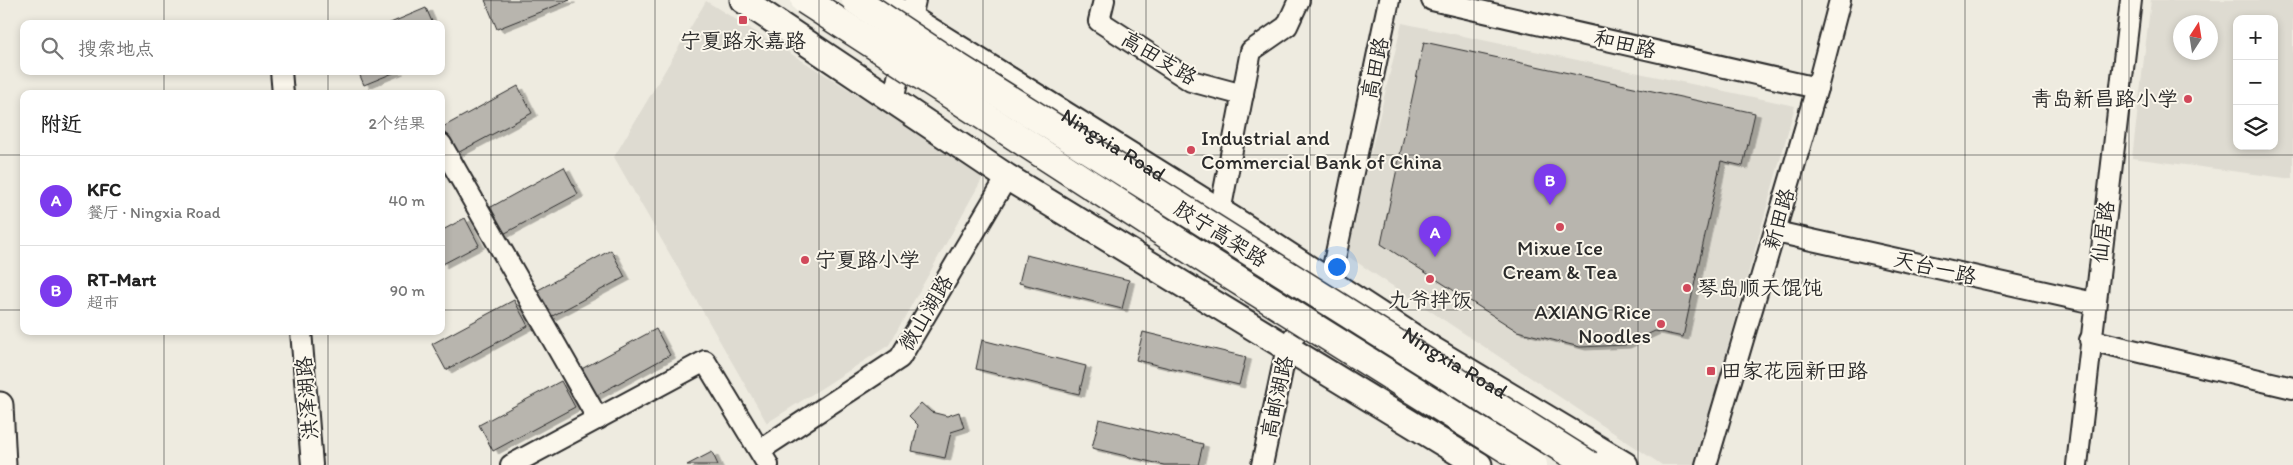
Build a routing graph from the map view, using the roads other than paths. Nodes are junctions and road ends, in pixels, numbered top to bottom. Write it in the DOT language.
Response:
graph roads {
  1 [pos="743,0"];
  2 [pos="805,0"];
  3 [pos="856,0"];
  4 [pos="880,0"];
  5 [pos="1104,0"];
  6 [pos="1298,0"];
  7 [pos="1389,0"];
  8 [pos="1432,0"];
  9 [pos="1840,0"];
  10 [pos="2131,0"];
  11 [pos="913,10"];
  12 [pos="281,75"];
  13 [pos="1818,88"];
  14 [pos="283,90"];
  15 [pos="1243,95"];
  16 [pos="894,101"];
  17 [pos="445,151"];
  18 [pos="1007,177"];
  19 [pos="1220,212"];
  20 [pos="1776,232"];
  21 [pos="1330,282"];
  22 [pos="2094,303"];
  23 [pos="301,335"];
  24 [pos="2090,340"];
  25 [pos="1287,347"];
  26 [pos="2293,388"];
  27 [pos="0,405"];
  28 [pos="598,419"];
  29 [pos="764,458"];
  30 [pos="3,465"];
  31 [pos="312,465"];
  32 [pos="511,465"];
  33 [pos="1262,465"];
  34 [pos="1479,465"];
  35 [pos="1533,465"];
  36 [pos="1589,465"];
  37 [pos="1625,465"];
  38 [pos="1706,465"];
  39 [pos="2077,465"];
  1 -- 16 [label="main road"];
  2 -- 35 [label="highway, 胶宁高架路, bridge"];
  3 -- 36 [label="highway, 胶宁高架路, bridge"];
  4 -- 11 [label="main road, Ningxia Road"];
  5 -- 15 [label="street, 高田支路"];
  6 -- 15 [label="street"];
  7 -- 21 [label="street, 高田路"];
  8 -- 13 [label="street, 和田路"];
  9 -- 13 [label="street, 新田路"];
  10 -- 22 [label="street, 仙居路"];
  11 -- 16 [label="street"];
  11 -- 19 [label="main road, Ningxia Road"];
  12 -- 14 [label="street"];
  13 -- 20 [label="street, 新田路"];
  15 -- 19 [label="street"];
  16 -- 18 [label="main road"];
  17 -- 28 [label="street"];
  18 -- 25 [label="main road"];
  18 -- 29 [label="street, 微山湖路"];
  19 -- 21 [label="main road, Ningxia Road"];
  20 -- 22 [label="street, 天台一路"];
  20 -- 38 [label="street, 新田路"];
  21 -- 25 [label="street, 高邮湖路"];
  21 -- 37 [label="main road, Ningxia Road"];
  22 -- 24 [label="street, 仙居路"];
  23 -- 31 [label="street, 洪泽湖路"];
  24 -- 26 [label="street"];
  24 -- 39 [label="street, 仙居路"];
  25 -- 33 [label="street, 高邮湖路"];
  25 -- 34 [label="main road"];
  27 -- 30 [label="main road"];
  28 -- 29 [label="street"];
  28 -- 32 [label="street"];
}
